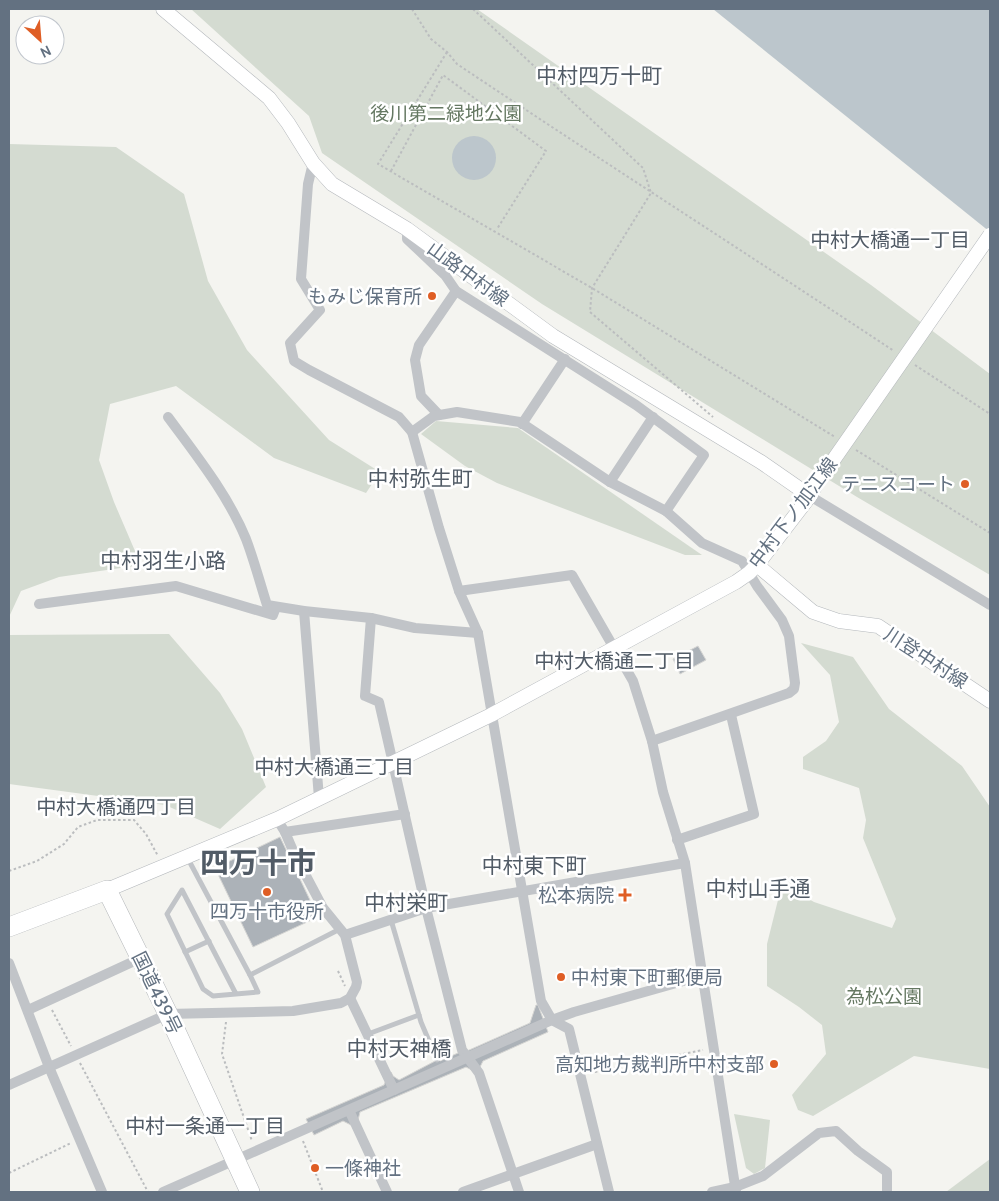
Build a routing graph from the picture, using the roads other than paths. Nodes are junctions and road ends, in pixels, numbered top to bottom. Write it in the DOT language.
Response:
graph roads {
  1 [pos="163,9"];
  2 [pos="313,163"];
  3 [pos="407,229"];
  4 [pos="990,235"];
  5 [pos="456,291"];
  6 [pos="565,359"];
  7 [pos="439,415"];
  8 [pos="168,417"];
  9 [pos="653,417"];
  10 [pos="522,424"];
  11 [pos="412,432"];
  12 [pos="610,482"];
  13 [pos="813,490"];
  14 [pos="666,511"];
  15 [pos="753,569"];
  16 [pos="460,590"];
  17 [pos="40,604"];
  18 [pos="990,605"];
  19 [pos="276,607"];
  20 [pos="304,611"];
  21 [pos="371,618"];
  22 [pos="478,633"];
  23 [pos="614,647"];
  24 [pos="990,701"];
  25 [pos="492,715"];
  26 [pos="731,715"];
  27 [pos="652,741"];
  28 [pos="394,763"];
  29 [pos="319,798"];
  30 [pos="405,814"];
  31 [pos="277,819"];
  32 [pos="285,832"];
  33 [pos="677,840"];
  34 [pos="187,857"];
  35 [pos="685,863"];
  36 [pos="107,890"];
  37 [pos="522,891"];
  38 [pos="426,908"];
  39 [pos="390,919"];
  40 [pos="9,927"];
  41 [pos="342,932"];
  42 [pos="208,941"];
  43 [pos="185,952"];
  44 [pos="140,958"];
  45 [pos="9,963"];
  46 [pos="250,975"];
  47 [pos="701,976"];
  48 [pos="236,994"];
  49 [pos="350,998"];
  50 [pos="28,1010"];
  51 [pos="168,1014"];
  52 [pos="419,1015"];
  53 [pos="552,1020"];
  54 [pos="368,1034"];
  55 [pos="468,1058"];
  56 [pos="437,1060"];
  57 [pos="49,1067"];
  58 [pos="441,1070"];
  59 [pos="9,1085"];
  60 [pos="394,1090"];
  61 [pos="349,1110"];
  62 [pos="597,1144"];
  63 [pos="234,1160"];
  64 [pos="514,1174"];
  65 [pos="735,1190"];
  66 [pos="102,1192"];
  67 [pos="163,1192"];
  68 [pos="250,1192"];
  69 [pos="387,1192"];
  70 [pos="463,1192"];
  71 [pos="519,1192"];
  72 [pos="610,1192"];
  73 [pos="712,1192"];
  74 [pos="887,1192"];
  1 -- 2 [label="main road, 山路中村線"];
  2 -- 3 [label="main road, 山路中村線"];
  2 -- 11 [label="street"];
  3 -- 5 [label="street"];
  3 -- 13 [label="main road, 山路中村線"];
  4 -- 13 [label="main road, 中村下ノ加江線, bridge"];
  5 -- 6 [label="street"];
  5 -- 7 [label="street"];
  6 -- 9 [label="street"];
  6 -- 10 [label="street"];
  7 -- 10 [label="street"];
  7 -- 11 [label="street"];
  8 -- 19 [label="street"];
  9 -- 12 [label="street"];
  9 -- 14 [label="street"];
  10 -- 12 [label="street"];
  11 -- 16 [label="street"];
  12 -- 14 [label="street"];
  13 -- 15 [label="main road, 中村下ノ加江線"];
  13 -- 18 [label="street"];
  14 -- 15 [label="street"];
  15 -- 23 [label="main road, 中村下ノ加江線"];
  15 -- 24 [label="main road, 川登中村線"];
  15 -- 26 [label="street"];
  16 -- 22 [label="street"];
  16 -- 23 [label="street"];
  17 -- 19 [label="street"];
  19 -- 20 [label="street"];
  20 -- 21 [label="street"];
  20 -- 29 [label="street"];
  21 -- 22 [label="street"];
  21 -- 28 [label="street"];
  22 -- 25 [label="street"];
  23 -- 25 [label="main road, 中村下ノ加江線"];
  23 -- 27 [label="street"];
  25 -- 28 [label="main road, 中村下ノ加江線"];
  25 -- 37 [label="street"];
  26 -- 27 [label="street"];
  26 -- 33 [label="street"];
  27 -- 33 [label="street"];
  28 -- 29 [label="main road, 中村下ノ加江線"];
  28 -- 30 [label="street"];
  29 -- 31 [label="main road, 中村下ノ加江線"];
  30 -- 32 [label="street"];
  30 -- 38 [label="street"];
  31 -- 32 [label="street"];
  31 -- 34 [label="main road, 中村下ノ加江線"];
  32 -- 41 [label="street"];
  33 -- 35 [label="street"];
  34 -- 36 [label="main road, 中村下ノ加江線"];
  34 -- 46 [label="lane"];
  35 -- 37 [label="street"];
  35 -- 47 [label="street"];
  36 -- 40 [label="highway"];
  36 -- 44 [label="highway, 国道439号"];
  37 -- 38 [label="street"];
  37 -- 53 [label="street"];
  38 -- 39 [label="street"];
  38 -- 55 [label="street"];
  39 -- 41 [label="street"];
  39 -- 52 [label="lane"];
  41 -- 46 [label="lane"];
  41 -- 49 [label="street"];
  42 -- 43 [label="lane"];
  42 -- 43 [label="lane"];
  42 -- 48 [label="lane"];
  43 -- 48 [label="lane"];
  44 -- 50 [label="street"];
  44 -- 51 [label="highway, 国道439号"];
  45 -- 50 [label="street"];
  46 -- 48 [label="lane"];
  47 -- 53 [label="street"];
  47 -- 65 [label="street"];
  49 -- 51 [label="street"];
  49 -- 54 [label="street"];
  50 -- 57 [label="street"];
  51 -- 57 [label="street"];
  51 -- 63 [label="highway, 国道439号"];
  52 -- 54 [label="lane"];
  52 -- 56 [label="lane"];
  53 -- 55 [label="street"];
  53 -- 62 [label="street"];
  54 -- 60 [label="street"];
  55 -- 58 [label="street"];
  55 -- 64 [label="street"];
  56 -- 58 [label="street"];
  57 -- 59 [label="street"];
  57 -- 66 [label="street"];
  58 -- 60 [label="street"];
  60 -- 61 [label="street"];
  61 -- 63 [label="street"];
  61 -- 69 [label="street"];
  62 -- 64 [label="street"];
  62 -- 72 [label="street"];
  63 -- 67 [label="street"];
  63 -- 68 [label="highway, 国道439号"];
  64 -- 70 [label="street"];
  64 -- 71 [label="street"];
  65 -- 73 [label="street"];
  65 -- 74 [label="street"];
}
